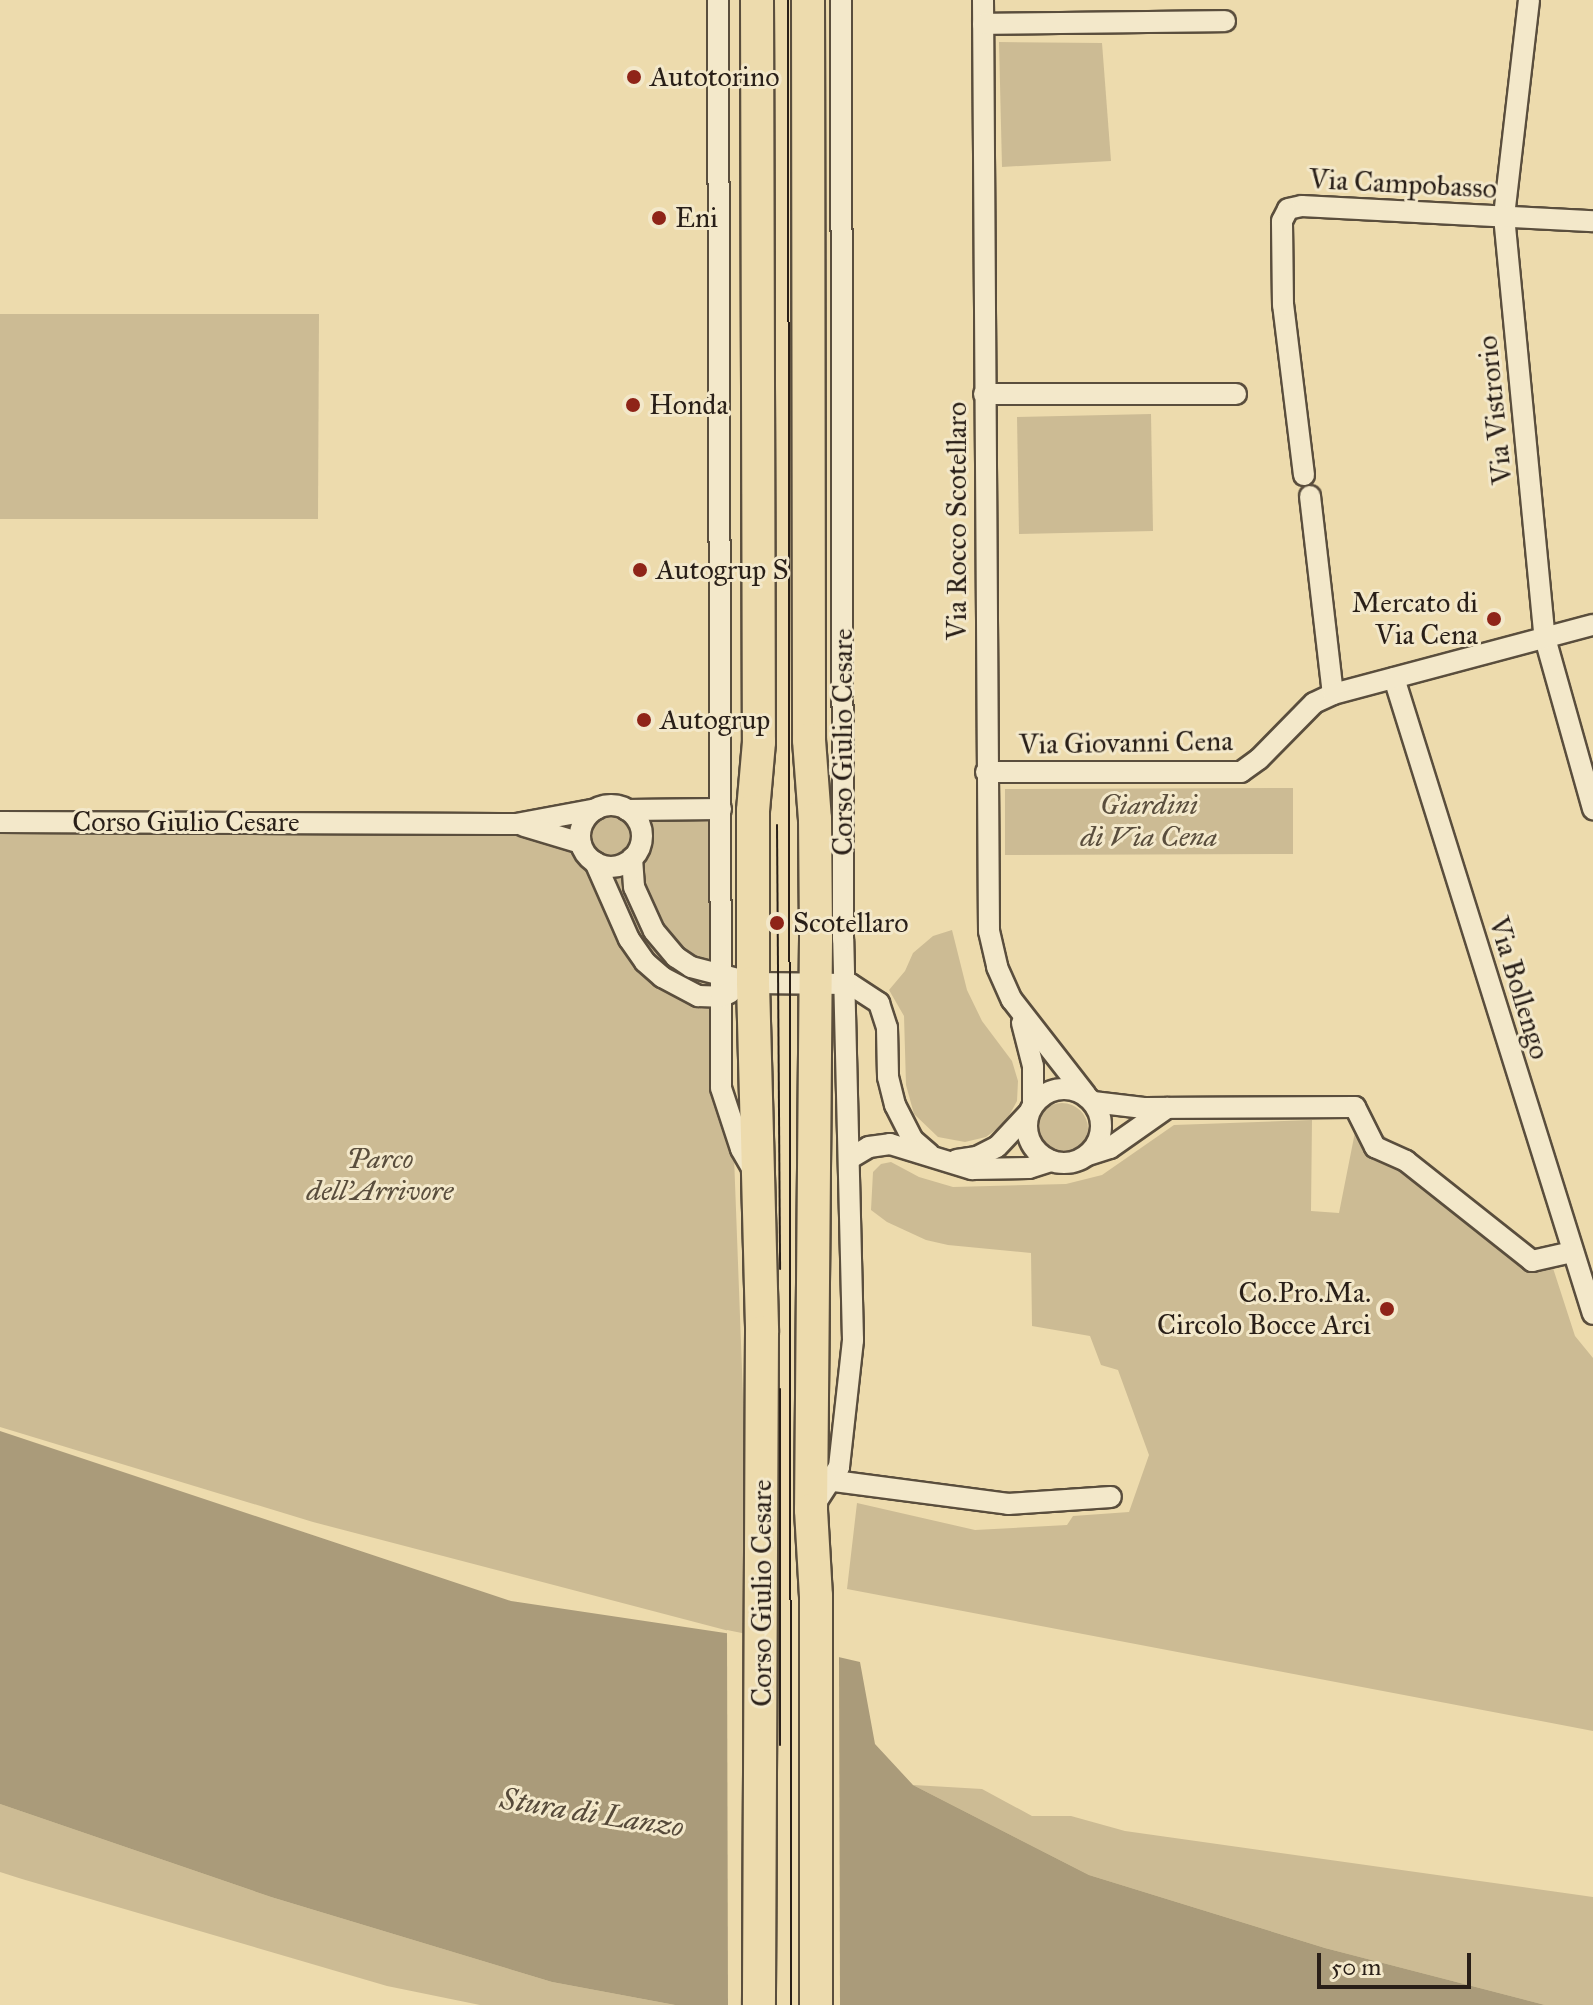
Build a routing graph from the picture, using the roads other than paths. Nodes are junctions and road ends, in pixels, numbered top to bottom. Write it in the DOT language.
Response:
graph roads {
  1 [pos="718,0"];
  2 [pos="757,0"];
  3 [pos="808,0"];
  4 [pos="841,0"];
  5 [pos="983,0"];
  6 [pos="1529,0"];
  7 [pos="1225,21"];
  8 [pos="983,24"];
  9 [pos="1504,216"];
  10 [pos="1593,221"];
  11 [pos="984,394"];
  12 [pos="1236,394"];
  13 [pos="1304,475"];
  14 [pos="1310,496"];
  15 [pos="1593,625"];
  16 [pos="1545,638"];
  17 [pos="1394,678"];
  18 [pos="1333,694"];
  19 [pos="986,772"];
  20 [pos="597,809"];
  21 [pos="721,809"];
  22 [pos="1593,809"];
  23 [pos="627,810"];
  24 [pos="0,822"];
  25 [pos="516,824"];
  26 [pos="581,843"];
  27 [pos="632,858"];
  28 [pos="595,862"];
  29 [pos="720,975"];
  30 [pos="753,983"];
  31 [pos="829,984"];
  32 [pos="721,997"];
  33 [pos="1019,1011"];
  34 [pos="1089,1098"];
  35 [pos="1167,1108"];
  36 [pos="1031,1109"];
  37 [pos="929,1154"];
  38 [pos="1088,1155"];
  39 [pos="849,1159"];
  40 [pos="949,1161"];
  41 [pos="1051,1161"];
  42 [pos="760,1180"];
  43 [pos="1572,1252"];
  44 [pos="1593,1314"];
  45 [pos="818,1489"];
  46 [pos="1111,1497"];
  47 [pos="759,2005"];
  48 [pos="816,2005"];
  1 -- 21 [label="street"];
  2 -- 30 [label="main road, Corso Giulio Cesare"];
  3 -- 31 [label="main road, Corso Giulio Cesare"];
  4 -- 31 [label="street, Corso Giulio Cesare"];
  5 -- 8 [label="street, Via Rocco Scotellaro"];
  6 -- 9 [label="street, Via Vistrorio"];
  7 -- 8 [label="street"];
  8 -- 11 [label="street, Via Rocco Scotellaro"];
  9 -- 10 [label="street, Via Campobasso"];
  9 -- 13 [label="street, Via Campobasso"];
  9 -- 16 [label="street, Via Vistrorio"];
  11 -- 12 [label="street"];
  11 -- 19 [label="street, Via Rocco Scotellaro"];
  14 -- 18 [label="street"];
  15 -- 16 [label="street, Via Giovanni Cena"];
  16 -- 17 [label="street, Via Giovanni Cena"];
  16 -- 22 [label="street, Via Vistrorio"];
  17 -- 18 [label="street, Via Giovanni Cena"];
  17 -- 43 [label="street, Via Bollengo"];
  18 -- 19 [label="street, Via Giovanni Cena"];
  19 -- 33 [label="street, Via Rocco Scotellaro"];
  20 -- 23 [label="street"];
  20 -- 25 [label="street, Corso Giulio Cesare"];
  20 -- 26 [label="street"];
  21 -- 23 [label="street"];
  21 -- 29 [label="street"];
  23 -- 27 [label="street"];
  24 -- 25 [label="street, Corso Giulio Cesare"];
  25 -- 26 [label="street, Corso Giulio Cesare"];
  26 -- 28 [label="street"];
  27 -- 28 [label="street"];
  27 -- 29 [label="street"];
  28 -- 32 [label="street"];
  29 -- 30 [label="street"];
  29 -- 32 [label="street"];
  30 -- 31 [label="street"];
  30 -- 32 [label="street"];
  30 -- 42 [label="main road, Corso Giulio Cesare"];
  31 -- 37 [label="street"];
  31 -- 39 [label="street, Corso Giulio Cesare"];
  31 -- 45 [label="main road, Corso Giulio Cesare"];
  32 -- 42 [label="street"];
  33 -- 34 [label="street, Via Rocco Scotellaro"];
  33 -- 36 [label="street, Via Rocco Scotellaro"];
  34 -- 35 [label="street"];
  34 -- 36 [label="street"];
  34 -- 38 [label="street"];
  35 -- 38 [label="street"];
  35 -- 43 [label="street"];
  36 -- 40 [label="street"];
  36 -- 41 [label="street"];
  37 -- 39 [label="street"];
  37 -- 40 [label="street"];
  38 -- 41 [label="street"];
  39 -- 45 [label="street, Corso Giulio Cesare"];
  40 -- 41 [label="street"];
  42 -- 47 [label="main road, Corso Giulio Cesare"];
  43 -- 44 [label="street, Via Bollengo"];
  45 -- 46 [label="street"];
  45 -- 48 [label="main road, Corso Giulio Cesare"];
}
